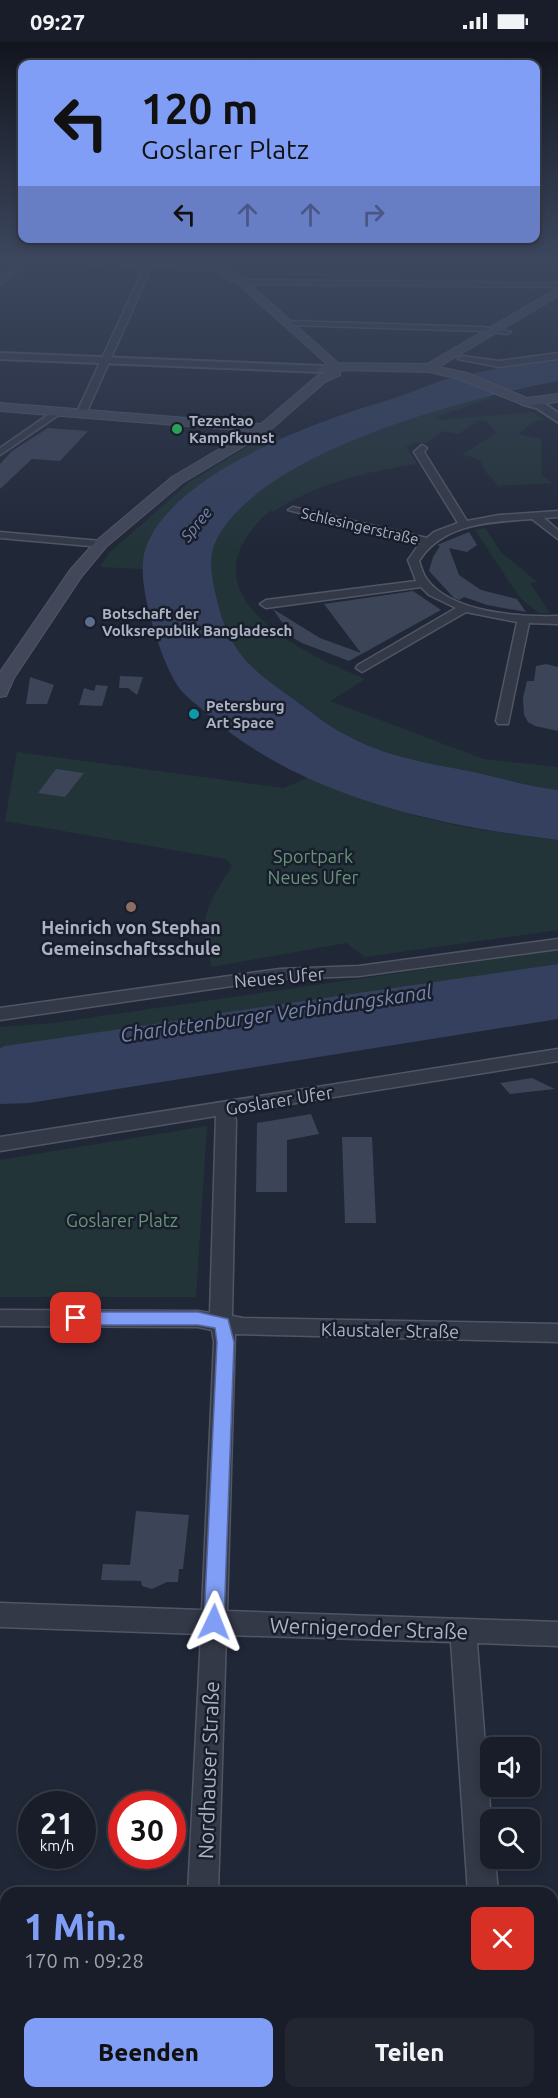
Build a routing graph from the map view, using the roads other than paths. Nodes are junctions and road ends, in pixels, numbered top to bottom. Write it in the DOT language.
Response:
graph roads {
  1 [pos="52,358"];
  2 [pos="316,358"];
  3 [pos="325,358"];
  4 [pos="446,358"];
  5 [pos="457,358"];
  6 [pos="544,358"];
  7 [pos="462,359"];
  8 [pos="106,360"];
  9 [pos="336,369"];
  10 [pos="436,371"];
  11 [pos="322,374"];
  12 [pos="558,397"];
  13 [pos="521,400"];
  14 [pos="0,407"];
  15 [pos="58,412"];
  16 [pos="81,414"];
  17 [pos="558,419"];
  18 [pos="264,428"];
  19 [pos="422,448"];
  20 [pos="0,452"];
  21 [pos="293,510"];
  22 [pos="558,514"];
  23 [pos="535,516"];
  24 [pos="465,524"];
  25 [pos="0,535"];
  26 [pos="558,536"];
  27 [pos="427,541"];
  28 [pos="101,544"];
  29 [pos="423,583"];
  30 [pos="266,604"];
  31 [pos="465,608"];
  32 [pos="529,620"];
  33 [pos="558,620"];
  34 [pos="362,668"];
  35 [pos="0,692"];
  36 [pos="503,721"];
  37 [pos="558,945"];
  38 [pos="0,1014"];
  39 [pos="558,1055"];
  40 [pos="224,1109"];
  41 [pos="0,1144"];
  42 [pos="0,1318"];
  43 [pos="222,1323"];
  44 [pos="558,1332"];
  45 [pos="0,1615"];
  46 [pos="214,1622"];
  47 [pos="463,1631"];
  48 [pos="558,1635"];
  49 [pos="202,1887"];
  50 [pos="483,1887"];
  1 -- 8 [label="street"];
  2 -- 11 [label="main road"];
  3 -- 9 [label="main road"];
  4 -- 10 [label="main road"];
  5 -- 7 [label="main road"];
  6 -- 7 [label="street"];
  7 -- 10 [label="main road"];
  8 -- 11 [label="street"];
  8 -- 16 [label="street"];
  9 -- 10 [label="main road"];
  9 -- 11 [label="main road"];
  10 -- 13 [label="main road"];
  11 -- 18 [label="main road"];
  12 -- 13 [label="main road"];
  13 -- 17 [label="street"];
  14 -- 15 [label="main road"];
  15 -- 16 [label="main road"];
  15 -- 20 [label="street"];
  16 -- 18 [label="main road"];
  18 -- 28 [label="main road"];
  19 -- 24 [label="street"];
  21 -- 27 [label="street, Schlesingerstraße"];
  22 -- 23 [label="street"];
  23 -- 24 [label="street"];
  23 -- 26 [label="street"];
  24 -- 27 [label="street"];
  25 -- 28 [label="street"];
  27 -- 29 [label="street"];
  28 -- 35 [label="main road"];
  29 -- 30 [label="street"];
  29 -- 31 [label="street"];
  31 -- 32 [label="street"];
  31 -- 34 [label="street"];
  32 -- 33 [label="street"];
  32 -- 36 [label="street"];
  37 -- 38 [label="street, Neues Ufer"];
  39 -- 40 [label="street, Goslarer Ufer"];
  40 -- 41 [label="street, Goslarer Ufer"];
  40 -- 43 [label="street"];
  42 -- 43 [label="street"];
  43 -- 44 [label="street, Klaustaler Straße"];
  43 -- 46 [label="street, Nordhauser Straße"];
  45 -- 46 [label="street, Wernigeroder Straße"];
  46 -- 47 [label="street, Wernigeroder Straße"];
  46 -- 49 [label="street, Nordhauser Straße"];
  47 -- 48 [label="street, Wernigeroder Straße"];
  47 -- 50 [label="street"];
}
